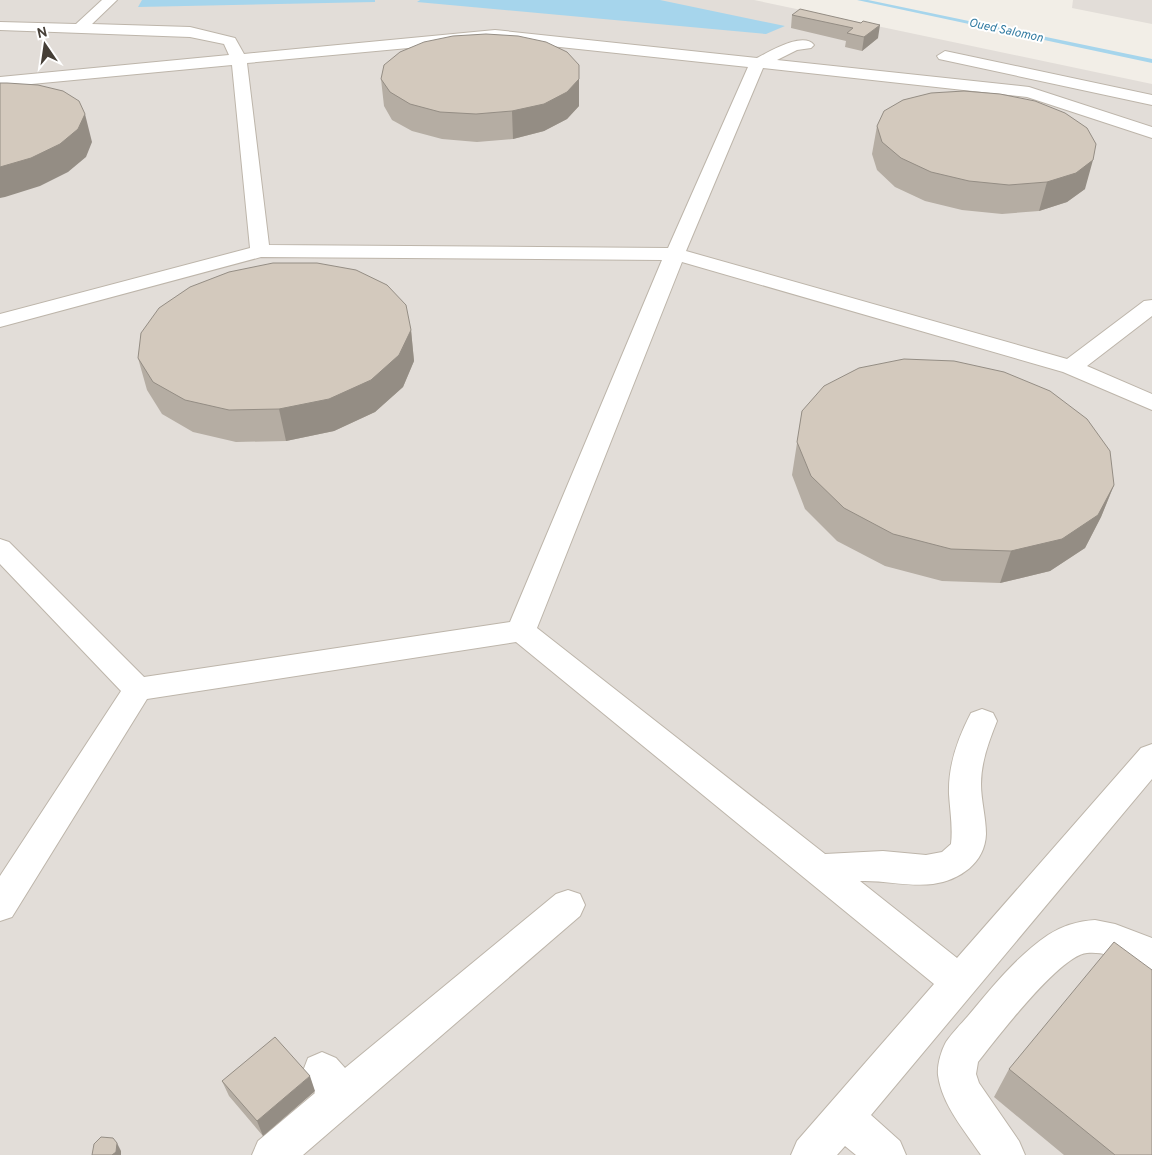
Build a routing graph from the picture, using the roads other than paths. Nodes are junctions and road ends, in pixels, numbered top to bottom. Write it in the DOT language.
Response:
graph roads {
  1 [pos="110,0"];
  2 [pos="0,26"];
  3 [pos="80,28"];
  4 [pos="806,45"];
  5 [pos="945,56"];
  6 [pos="238,60"];
  7 [pos="758,64"];
  8 [pos="0,82"];
  9 [pos="1152,100"];
  10 [pos="1152,133"];
  11 [pos="260,251"];
  12 [pos="675,254"];
  13 [pos="1152,306"];
  14 [pos="0,321"];
  15 [pos="1071,367"];
  16 [pos="1152,403"];
  17 [pos="0,548"];
  18 [pos="520,632"];
  19 [pos="138,690"];
  20 [pos="982,721"];
  21 [pos="1152,757"];
  22 [pos="817,869"];
  23 [pos="568,905"];
  24 [pos="0,906"];
  25 [pos="1152,956"];
  26 [pos="960,982"];
  27 [pos="844,1117"];
  28 [pos="272,1155"];
  29 [pos="811,1155"];
  30 [pos="886,1155"];
  31 [pos="1005,1155"];
  1 -- 3 [label="lane"];
  2 -- 3 [label="lane"];
  3 -- 6 [label="lane"];
  4 -- 7 [label="lane"];
  5 -- 9 [label="lane"];
  6 -- 7 [label="lane"];
  6 -- 8 [label="lane"];
  6 -- 11 [label="lane"];
  7 -- 10 [label="lane"];
  7 -- 12 [label="lane"];
  11 -- 12 [label="lane"];
  11 -- 14 [label="lane"];
  12 -- 15 [label="lane"];
  12 -- 18 [label="lane"];
  13 -- 15 [label="lane"];
  15 -- 16 [label="lane"];
  17 -- 19 [label="lane"];
  18 -- 19 [label="lane"];
  18 -- 22 [label="lane"];
  19 -- 24 [label="lane"];
  20 -- 22 [label="lane"];
  21 -- 26 [label="lane"];
  22 -- 26 [label="lane"];
  23 -- 28 [label="lane"];
  25 -- 31 [label="lane"];
  26 -- 27 [label="lane"];
  27 -- 29 [label="lane"];
  27 -- 30 [label="lane"];
}
